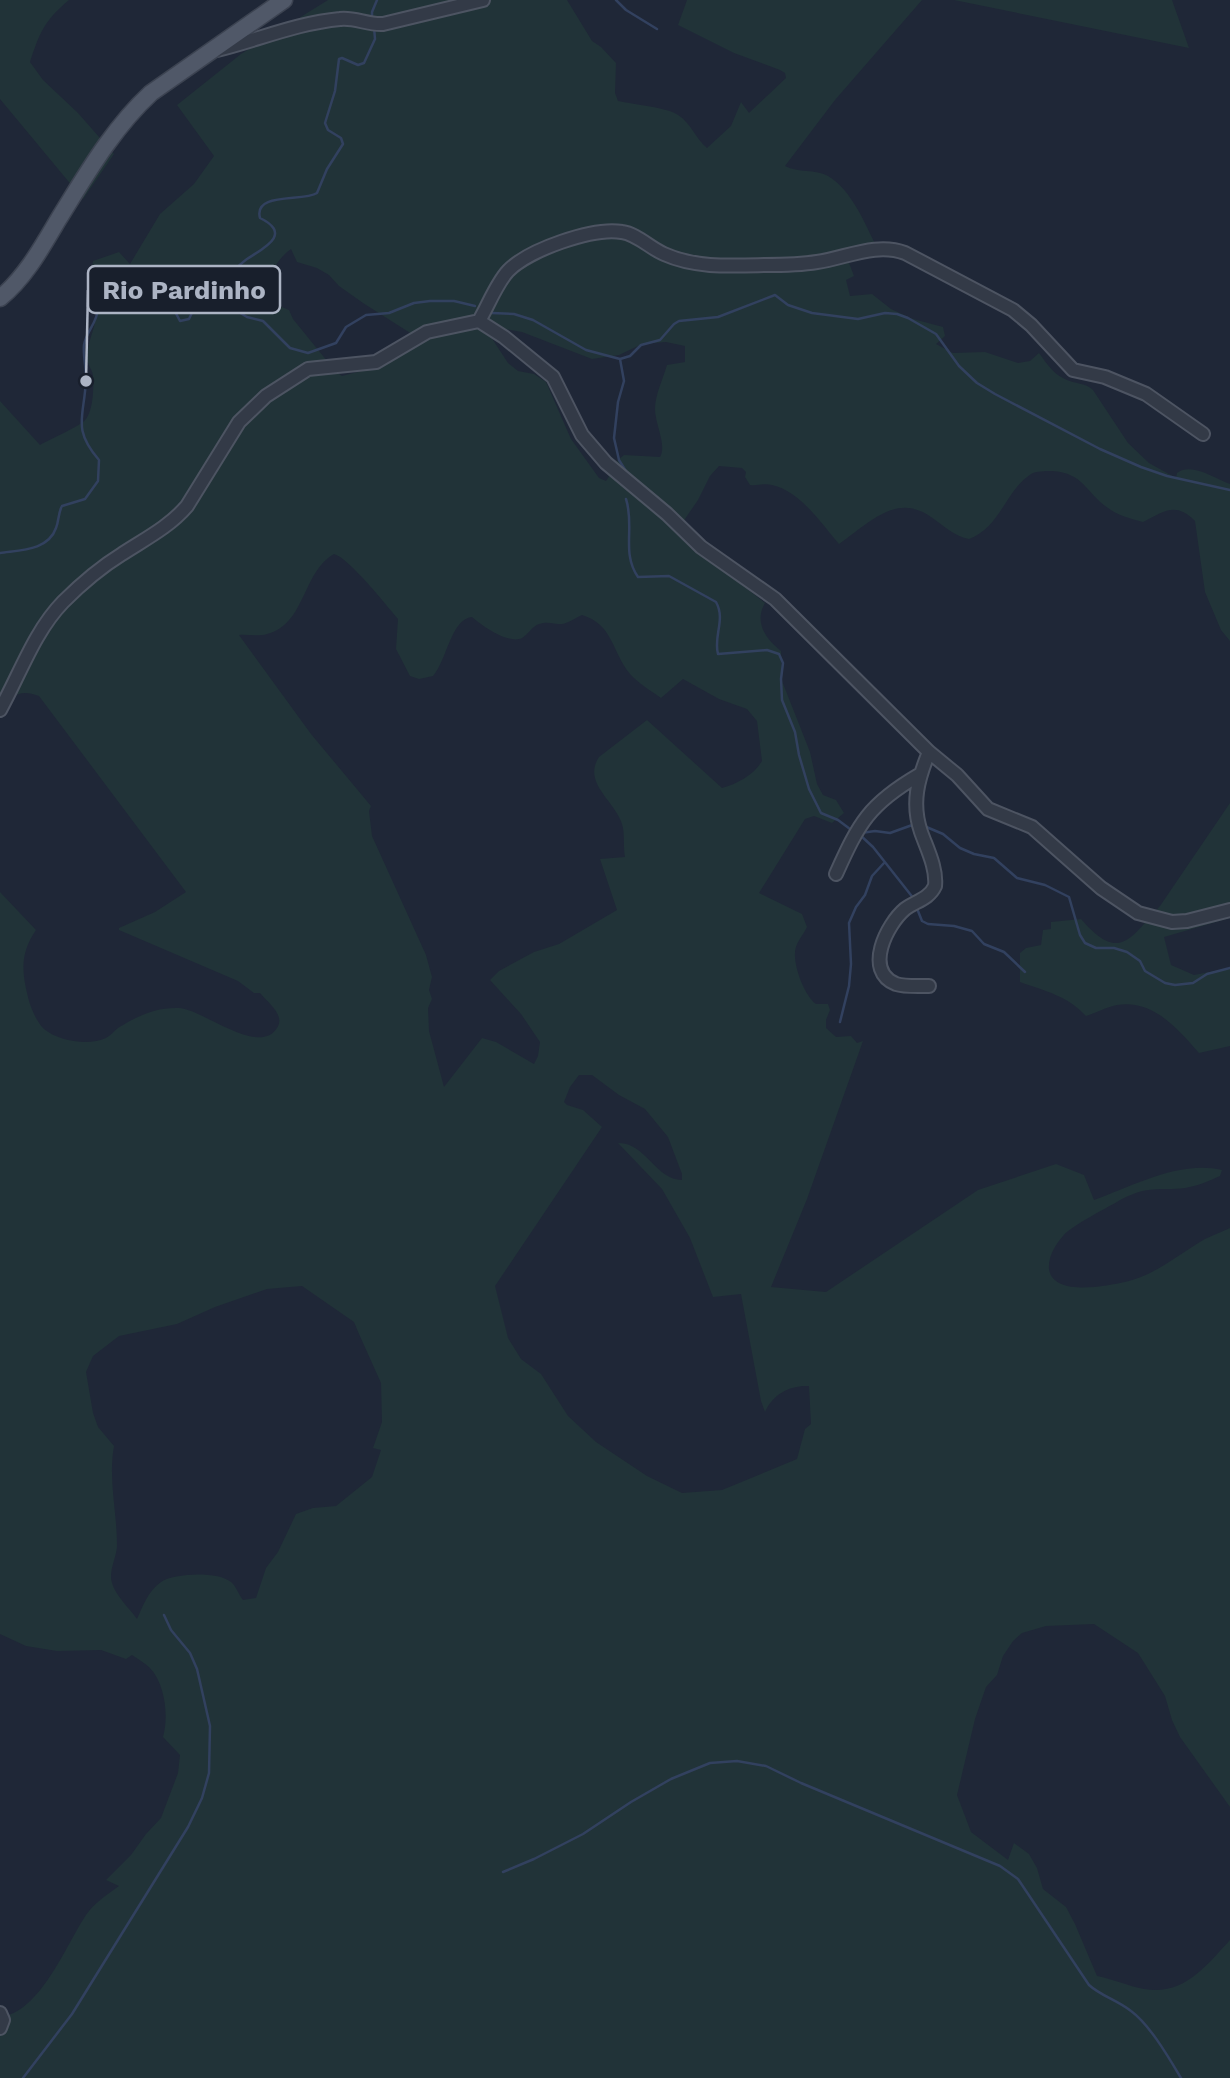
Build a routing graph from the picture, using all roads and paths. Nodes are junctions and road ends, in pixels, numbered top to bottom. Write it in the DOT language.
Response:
graph roads {
  1 [pos="284,0"];
  2 [pos="483,0"];
  3 [pos="213,51"];
  4 [pos="0,298"];
  5 [pos="479,321"];
  6 [pos="1203,433"];
  7 [pos="0,710"];
  8 [pos="929,752"];
  9 [pos="919,775"];
  10 [pos="836,874"];
  11 [pos="1230,910"];
  12 [pos="929,986"];
  13 [pos="0,2013"];
  14 [pos="0,2028"];
  1 -- 3 [label="main road"];
  2 -- 3 [label="street"];
  3 -- 4 [label="main road"];
  5 -- 6 [label="street"];
  5 -- 7 [label="street"];
  5 -- 8 [label="street"];
  8 -- 9 [label="street"];
  8 -- 11 [label="street"];
  9 -- 10 [label="street"];
  9 -- 12 [label="street"];
  13 -- 14 [label="street"];
}
